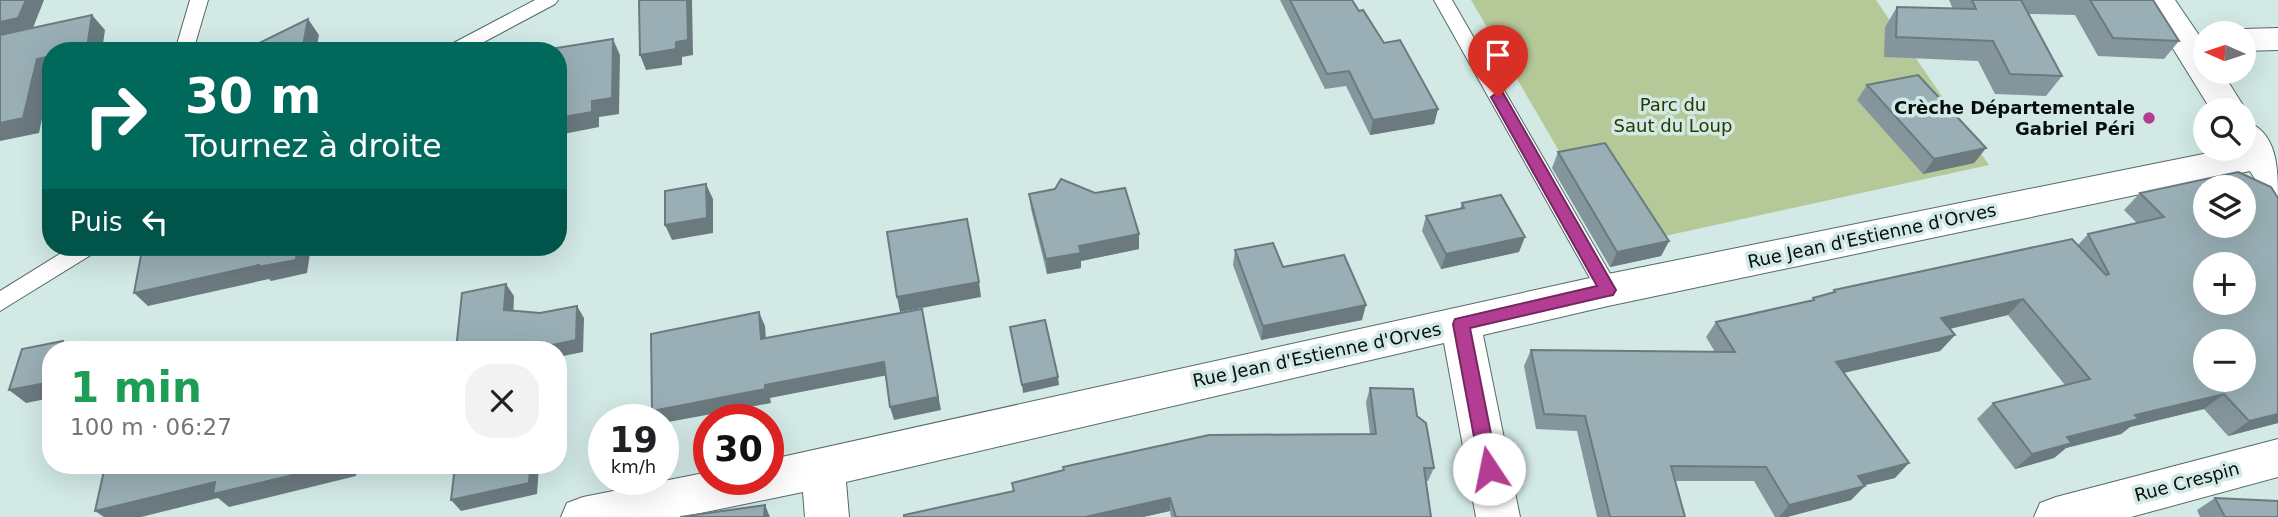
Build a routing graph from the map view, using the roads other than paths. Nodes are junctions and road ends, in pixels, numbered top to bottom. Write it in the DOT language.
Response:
graph roads {
  1 [pos="199,0"];
  2 [pos="548,0"];
  3 [pos="1443,0"];
  4 [pos="2160,0"];
  5 [pos="2193,38"];
  6 [pos="2278,39"];
  7 [pos="2256,40"];
  8 [pos="187,42"];
  9 [pos="469,42"];
  10 [pos="2260,158"];
  11 [pos="72,256"];
  12 [pos="1608,290"];
  13 [pos="0,302"];
  14 [pos="1461,324"];
  15 [pos="2278,458"];
  16 [pos="823,467"];
  17 [pos="583,517"];
  18 [pos="827,517"];
  19 [pos="1498,517"];
  20 [pos="2056,517"];
  1 -- 8 [label="lane"];
  2 -- 9 [label="lane"];
  3 -- 12 [label="lane"];
  4 -- 5 [label="street"];
  6 -- 7 [label="street"];
  10 -- 12 [label="street, Rue Jean d'Estienne d'Orves"];
  11 -- 13 [label="lane"];
  12 -- 14 [label="street, Rue Jean d'Estienne d'Orves"];
  14 -- 16 [label="street, Rue Jean d'Estienne d'Orves"];
  14 -- 19 [label="street"];
  15 -- 20 [label="street, Rue Crespin"];
  16 -- 17 [label="street, Rue Jean d'Estienne d'Orves"];
  16 -- 18 [label="street"];
}
